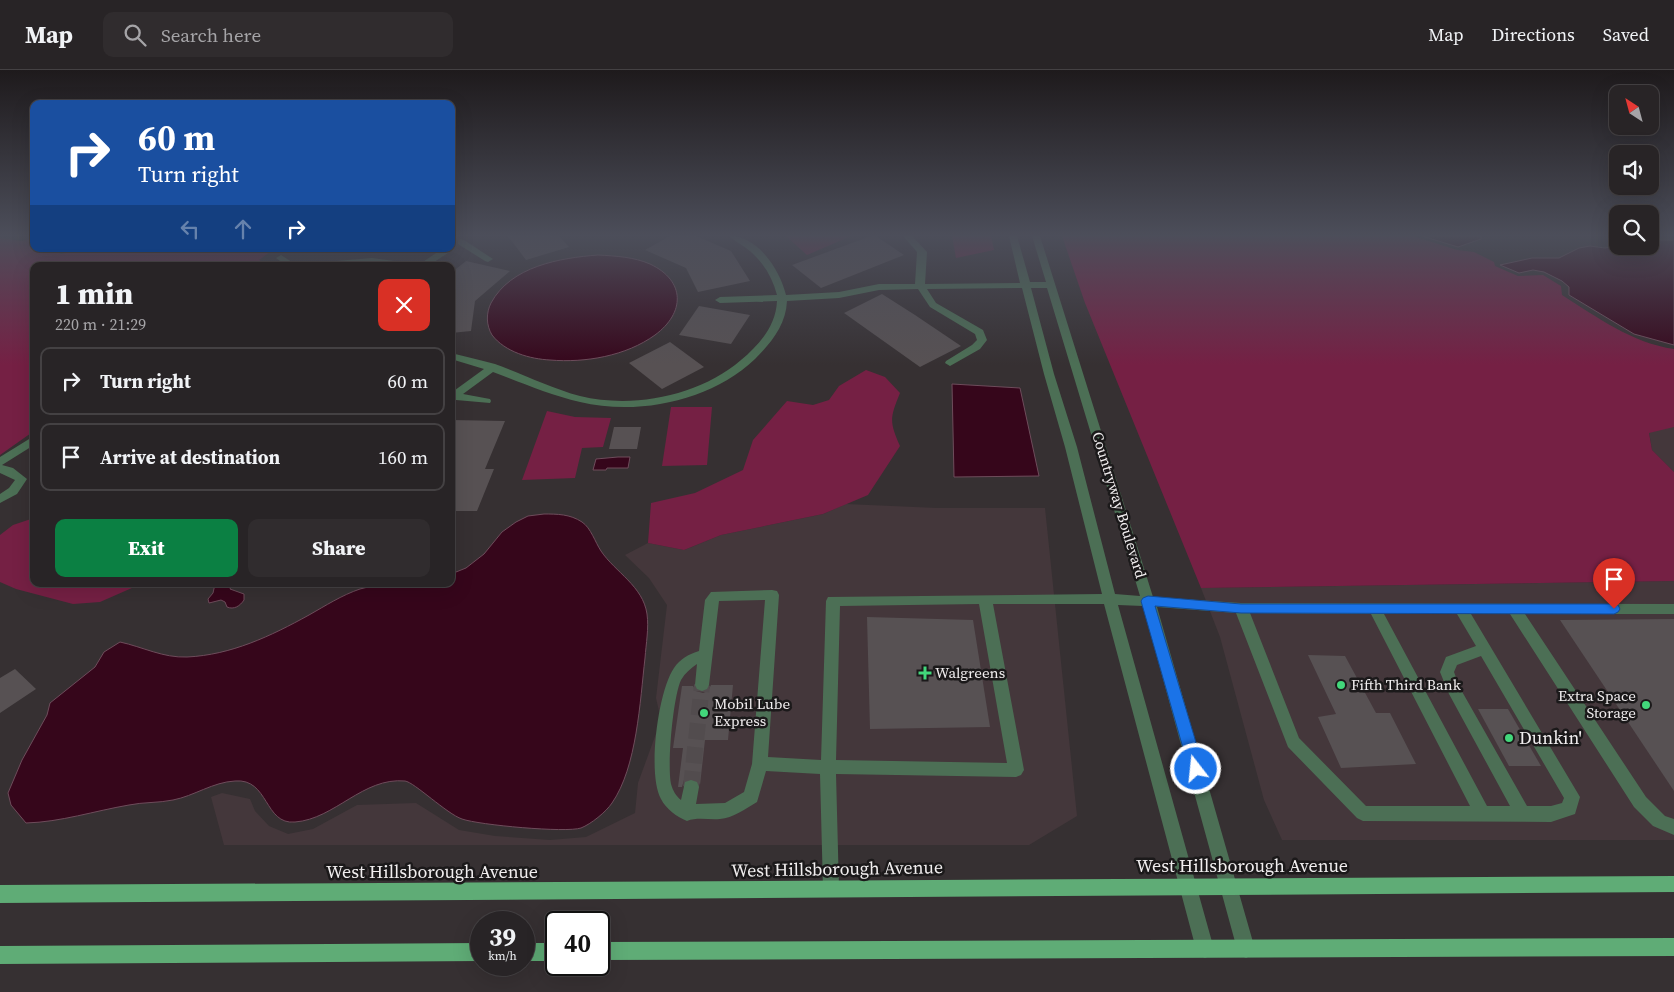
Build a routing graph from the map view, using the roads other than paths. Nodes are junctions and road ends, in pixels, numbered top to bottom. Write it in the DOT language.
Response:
graph roads {
  1 [pos="777,279"];
  2 [pos="920,279"];
  3 [pos="1025,279"];
  4 [pos="1048,279"];
  5 [pos="1027,285"];
  6 [pos="1050,285"];
  7 [pos="920,286"];
  8 [pos="782,298"];
  9 [pos="720,300"];
  10 [pos="455,357"];
  11 [pos="950,363"];
  12 [pos="493,367"];
  13 [pos="455,396"];
  14 [pos="455,397"];
  15 [pos="486,401"];
  16 [pos="30,443"];
  17 [pos="0,462"];
  18 [pos="0,469"];
  19 [pos="0,499"];
  20 [pos="985,599"];
  21 [pos="1110,599"];
  22 [pos="1148,601"];
  23 [pos="1241,608"];
  24 [pos="1375,608"];
  25 [pos="1461,609"];
  26 [pos="1514,609"];
  27 [pos="1674,609"];
  28 [pos="1485,650"];
  29 [pos="706,654"];
  30 [pos="702,686"];
  31 [pos="760,764"];
  32 [pos="828,767"];
  33 [pos="691,787"];
  34 [pos="687,813"];
  35 [pos="1522,813"];
  36 [pos="1482,814"];
  37 [pos="1674,827"];
  38 [pos="1674,884"];
  39 [pos="1187,886"];
  40 [pos="1229,886"];
  41 [pos="830,890"];
  42 [pos="0,894"];
  43 [pos="1674,947"];
  44 [pos="1205,949"];
  45 [pos="1246,949"];
  46 [pos="610,951"];
  47 [pos="470,952"];
  48 [pos="0,954"];
  1 -- 8 [label="street"];
  2 -- 7 [label="street"];
  3 -- 5 [label="street, Countryway Boulevard"];
  4 -- 6 [label="street, Countryway Boulevard"];
  5 -- 6 [label="street"];
  5 -- 7 [label="street"];
  5 -- 21 [label="street, Countryway Boulevard"];
  6 -- 22 [label="street, Countryway Boulevard"];
  7 -- 8 [label="street"];
  7 -- 11 [label="street"];
  8 -- 9 [label="street"];
  8 -- 12 [label="street"];
  10 -- 12 [label="street"];
  12 -- 13 [label="street"];
  14 -- 15 [label="street"];
  16 -- 17 [label="street"];
  18 -- 19 [label="street"];
  20 -- 21 [label="street"];
  20 -- 32 [label="street"];
  20 -- 32 [label="street"];
  21 -- 22 [label="street"];
  21 -- 39 [label="street, Countryway Boulevard"];
  22 -- 23 [label="street"];
  22 -- 40 [label="street, Countryway Boulevard"];
  23 -- 24 [label="street"];
  23 -- 36 [label="street"];
  24 -- 25 [label="street"];
  24 -- 36 [label="street"];
  25 -- 26 [label="street"];
  25 -- 28 [label="street"];
  26 -- 27 [label="street"];
  26 -- 37 [label="street"];
  28 -- 35 [label="street"];
  28 -- 35 [label="street"];
  29 -- 30 [label="street"];
  29 -- 31 [label="street"];
  29 -- 34 [label="street"];
  31 -- 32 [label="street"];
  31 -- 34 [label="street"];
  32 -- 41 [label="street"];
  33 -- 34 [label="street"];
  35 -- 36 [label="street"];
  38 -- 40 [label="main road, West Hillsborough Avenue"];
  39 -- 40 [label="main road, West Hillsborough Avenue"];
  39 -- 41 [label="main road, West Hillsborough Avenue"];
  39 -- 44 [label="street, Countryway Boulevard"];
  40 -- 45 [label="street, Countryway Boulevard"];
  41 -- 42 [label="main road, West Hillsborough Avenue"];
  43 -- 45 [label="main road"];
  44 -- 45 [label="main road"];
  44 -- 46 [label="main road"];
  47 -- 48 [label="main road"];
}
